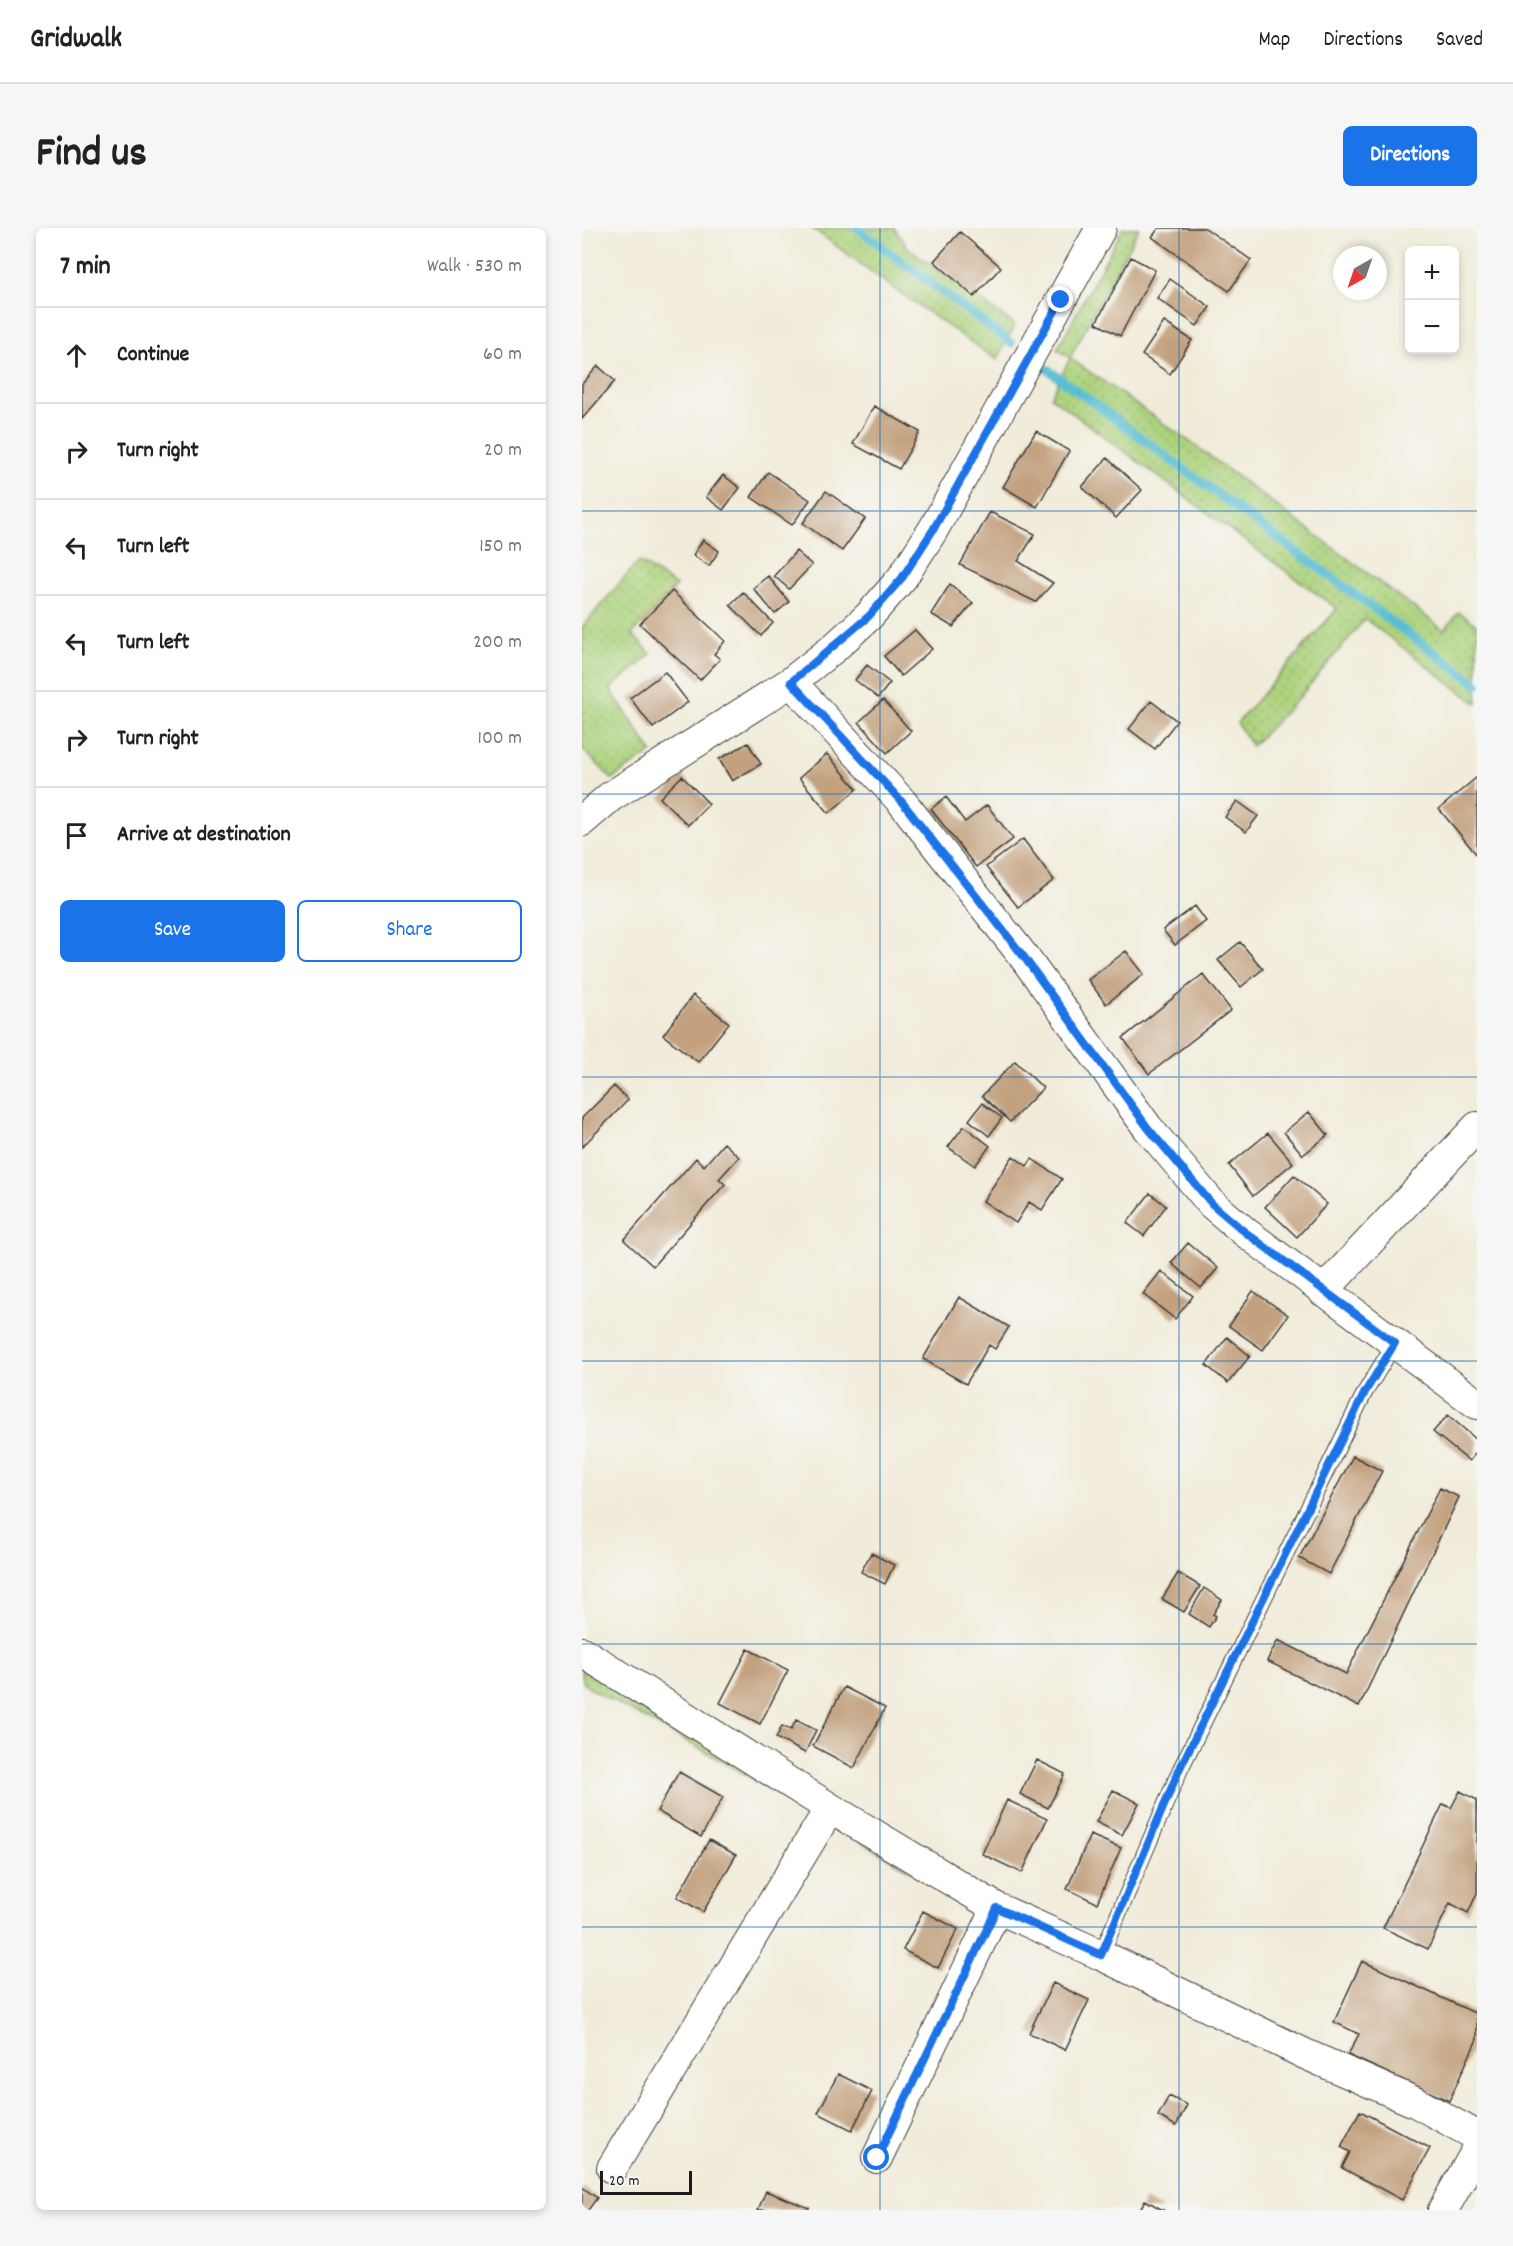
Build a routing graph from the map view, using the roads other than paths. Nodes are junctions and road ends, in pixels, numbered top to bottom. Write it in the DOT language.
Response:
graph roads {
  1 [pos="1101,228"];
  2 [pos="791,682"];
  3 [pos="582,821"];
  4 [pos="1477,1127"];
  5 [pos="1323,1291"];
  6 [pos="1395,1343"];
  7 [pos="1477,1404"];
  8 [pos="582,1652"];
  9 [pos="830,1808"];
  10 [pos="997,1908"];
  11 [pos="1101,1955"];
  12 [pos="1477,2136"];
  13 [pos="1477,2150"];
  14 [pos="877,2158"];
  15 [pos="612,2168"];
  16 [pos="1443,2210"];
  1 -- 2 [label="street"];
  2 -- 3 [label="street"];
  2 -- 5 [label="street"];
  4 -- 5 [label="street"];
  5 -- 6 [label="street"];
  6 -- 7 [label="street"];
  6 -- 11 [label="lane"];
  8 -- 9 [label="street"];
  9 -- 10 [label="street"];
  9 -- 15 [label="street"];
  10 -- 11 [label="street"];
  10 -- 14 [label="street"];
  11 -- 12 [label="street"];
  13 -- 16 [label="street"];
}
